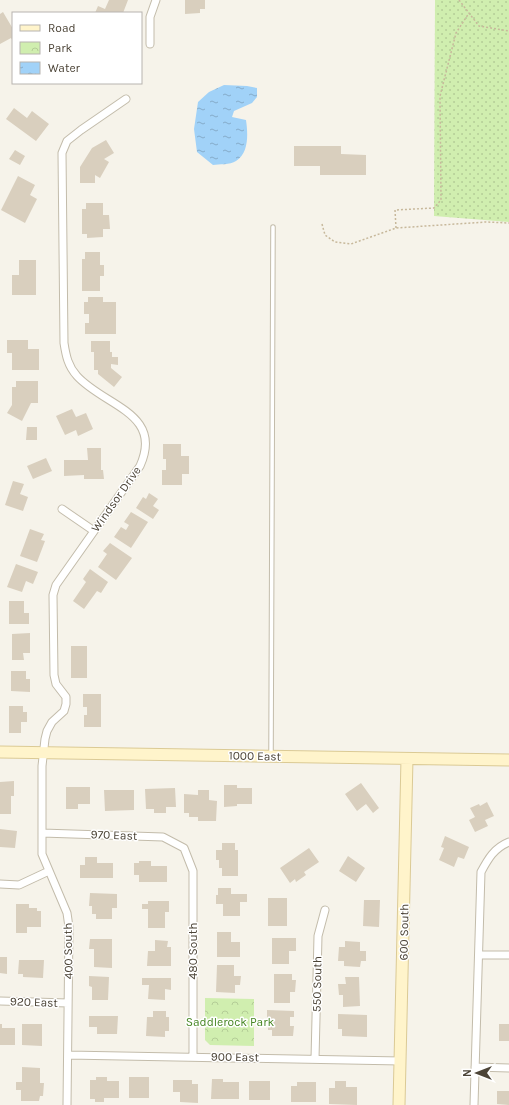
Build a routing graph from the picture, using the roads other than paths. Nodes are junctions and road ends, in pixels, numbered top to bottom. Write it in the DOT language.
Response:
graph roads {
  1 [pos="156,0"];
  2 [pos="150,44"];
  3 [pos="126,99"];
  4 [pos="274,226"];
  5 [pos="62,509"];
  6 [pos="94,531"];
  7 [pos="0,752"];
  8 [pos="43,753"];
  9 [pos="271,756"];
  10 [pos="407,759"];
  11 [pos="509,760"];
  12 [pos="42,833"];
  13 [pos="509,842"];
  14 [pos="184,848"];
  15 [pos="49,871"];
  16 [pos="0,884"];
  17 [pos="325,910"];
  18 [pos="479,955"];
  19 [pos="509,955"];
  20 [pos="0,1001"];
  21 [pos="68,1003"];
  22 [pos="68,1054"];
  23 [pos="193,1056"];
  24 [pos="315,1059"];
  25 [pos="401,1061"];
  26 [pos="475,1067"];
  27 [pos="509,1068"];
  28 [pos="67,1105"];
  29 [pos="400,1105"];
  30 [pos="474,1105"];
  1 -- 2 [label="street"];
  3 -- 6 [label="street, Windsor Drive"];
  4 -- 9 [label="lane"];
  5 -- 6 [label="street"];
  6 -- 8 [label="street, Windsor Drive"];
  7 -- 8 [label="street, 1000 East"];
  8 -- 9 [label="street, 1000 East"];
  8 -- 12 [label="street, 400 South"];
  9 -- 10 [label="street, 1000 East"];
  10 -- 11 [label="street, 1000 East"];
  10 -- 25 [label="street, 600 South"];
  12 -- 14 [label="street, 970 East"];
  12 -- 15 [label="street, 400 South"];
  13 -- 18 [label="street"];
  14 -- 23 [label="street, 480 South"];
  15 -- 16 [label="street"];
  15 -- 21 [label="street, 400 South"];
  17 -- 24 [label="street, 550 South"];
  18 -- 19 [label="street"];
  18 -- 26 [label="street"];
  20 -- 21 [label="street, 920 East"];
  21 -- 22 [label="street, 400 South"];
  22 -- 23 [label="street, 900 East"];
  22 -- 28 [label="street, 400 South"];
  23 -- 24 [label="street, 900 East"];
  24 -- 25 [label="street, 900 East"];
  25 -- 29 [label="street, 600 South"];
  26 -- 27 [label="street"];
  26 -- 30 [label="street"];
}
